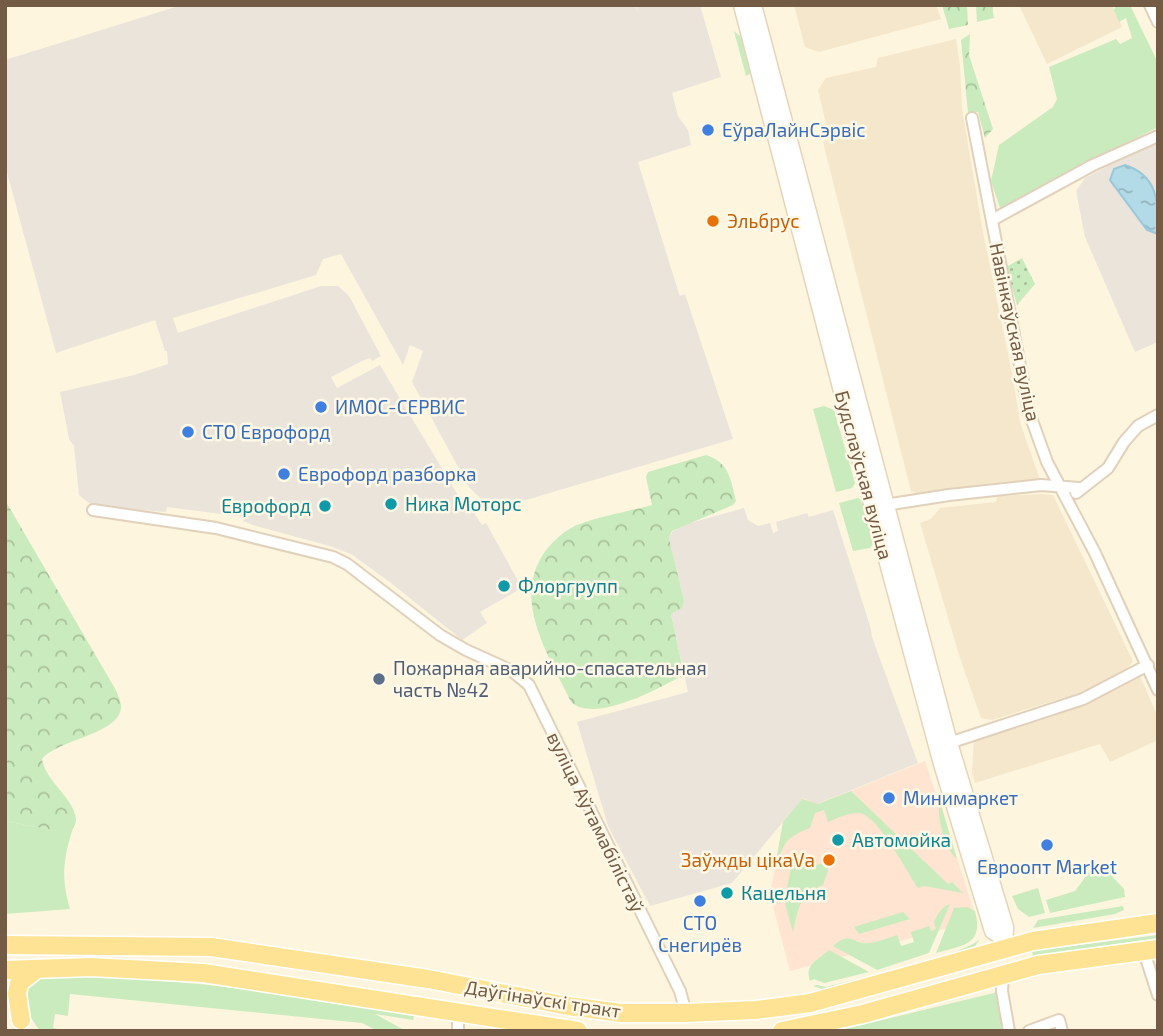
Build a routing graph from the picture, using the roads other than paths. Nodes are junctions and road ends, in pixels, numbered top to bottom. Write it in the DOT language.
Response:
graph roads {
  1 [pos="742,5"];
  2 [pos="753,5"];
  3 [pos="1150,5"];
  4 [pos="1158,22"];
  5 [pos="972,118"];
  6 [pos="1158,136"];
  7 [pos="992,220"];
  8 [pos="1158,415"];
  9 [pos="1047,462"];
  10 [pos="1041,485"];
  11 [pos="1059,486"];
  12 [pos="1079,488"];
  13 [pos="885,505"];
  14 [pos="1072,509"];
  15 [pos="93,510"];
  16 [pos="1148,666"];
  17 [pos="1158,690"];
  18 [pos="949,743"];
  19 [pos="1158,923"];
  20 [pos="1004,943"];
  21 [pos="5,945"];
  22 [pos="1153,949"];
  23 [pos="37,969"];
  24 [pos="5,970"];
  25 [pos="1003,975"];
  26 [pos="461,985"];
  27 [pos="856,989"];
  28 [pos="1158,995"];
  29 [pos="5,998"];
  30 [pos="458,1012"];
  31 [pos="686,1013"];
  32 [pos="863,1014"];
  33 [pos="24,1025"];
  34 [pos="1060,1025"];
  35 [pos="458,1031"];
  36 [pos="578,1031"];
  37 [pos="782,1031"];
  38 [pos="1009,1031"];
  39 [pos="1029,1031"];
  1 -- 20 [label="main road, Будслаўская вуліца"];
  2 -- 13 [label="main road, Будслаўская вуліца"];
  3 -- 4 [label="street"];
  5 -- 7 [label="street, Навінкаўская вуліца"];
  6 -- 7 [label="street"];
  7 -- 9 [label="street, Навінкаўская вуліца"];
  8 -- 12 [label="street"];
  9 -- 10 [label="street"];
  9 -- 11 [label="street, Навінкаўская вуліца"];
  10 -- 11 [label="street"];
  10 -- 13 [label="street"];
  11 -- 12 [label="street"];
  11 -- 14 [label="street, Навінкаўская вуліца"];
  12 -- 14 [label="street"];
  13 -- 18 [label="main road, Будслаўская вуліца"];
  14 -- 16 [label="street, Навінкаўская вуліца"];
  15 -- 31 [label="street, вуліца Аўтамабілістаў"];
  16 -- 17 [label="street, Навінкаўская вуліца"];
  16 -- 18 [label="street"];
  18 -- 20 [label="main road, Будслаўская вуліца"];
  19 -- 20 [label="main road, Даўгінаўскі тракт"];
  20 -- 25 [label="main road"];
  20 -- 27 [label="main road, Даўгінаўскі тракт"];
  21 -- 26 [label="main road, Даўгінаўскі тракт"];
  22 -- 25 [label="main road"];
  22 -- 28 [label="street"];
  23 -- 24 [label="main road, Даўгінаўскі тракт"];
  23 -- 30 [label="main road, Даўгінаўскі тракт"];
  23 -- 33 [label="main road"];
  25 -- 32 [label="main road"];
  25 -- 38 [label="street"];
  26 -- 30 [label="main road"];
  26 -- 31 [label="main road, Даўгінаўскі тракт"];
  27 -- 31 [label="main road, Даўгінаўскі тракт"];
  27 -- 32 [label="main road"];
  29 -- 33 [label="main road"];
  30 -- 35 [label="street"];
  30 -- 36 [label="main road, Даўгінаўскі тракт"];
  32 -- 37 [label="main road"];
  34 -- 39 [label="street"];
}
